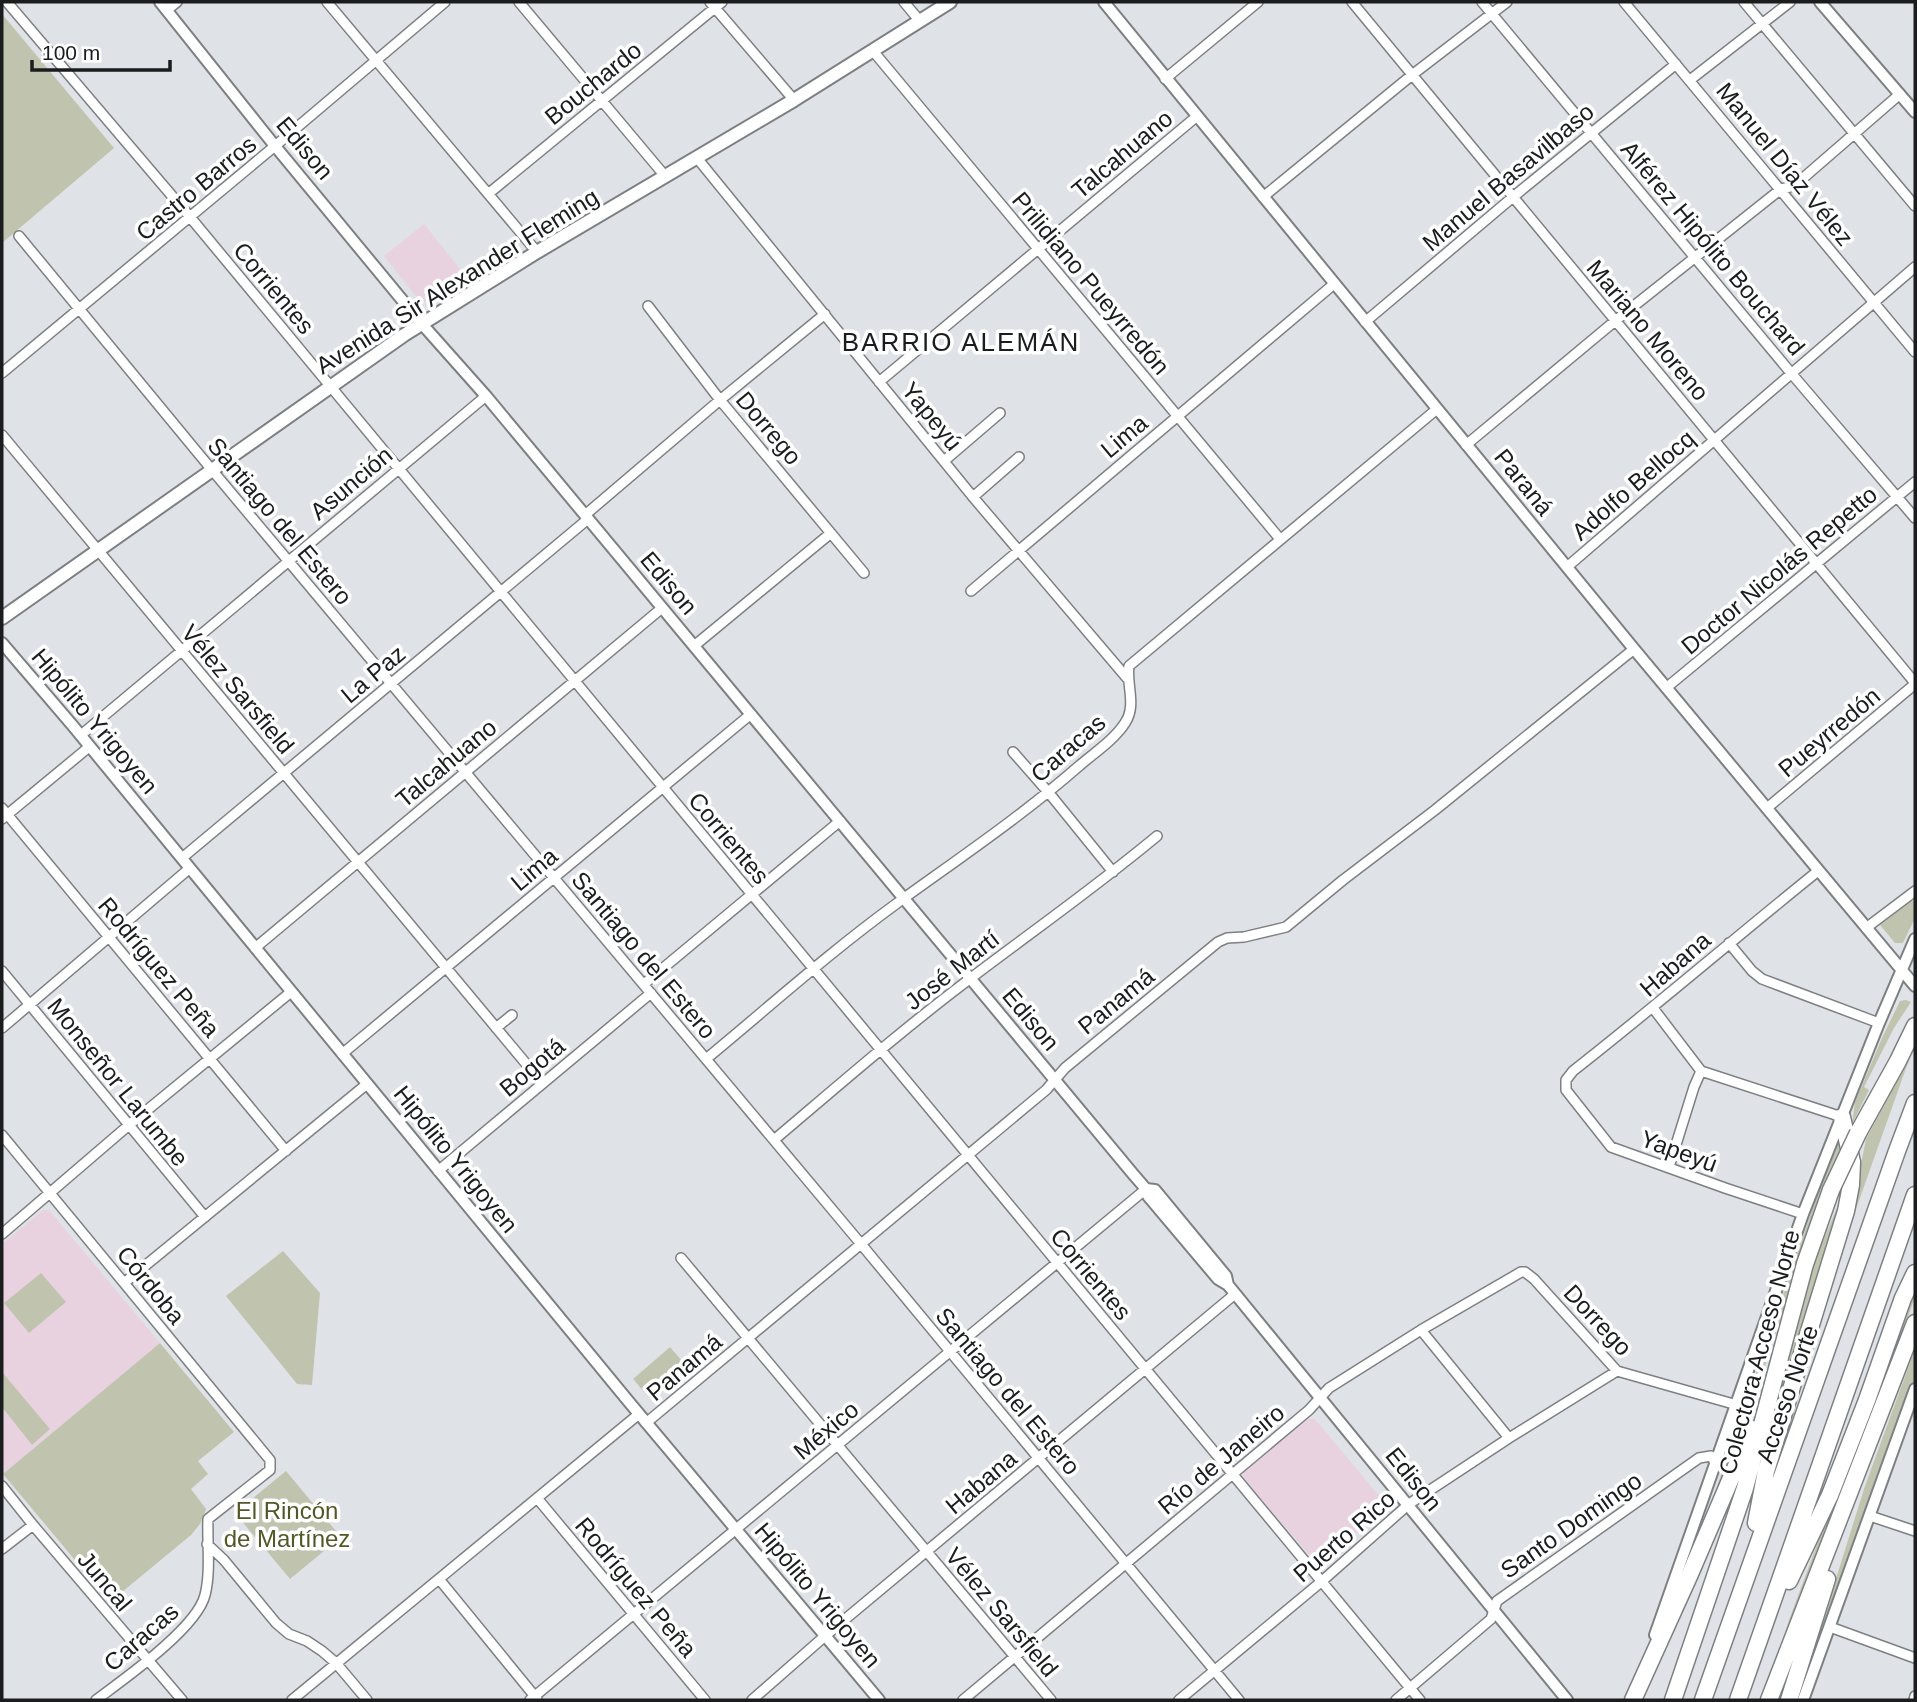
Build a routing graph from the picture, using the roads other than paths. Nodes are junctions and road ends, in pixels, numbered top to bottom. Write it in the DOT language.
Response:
graph roads {
  1 [pos="7,2"];
  2 [pos="177,2"];
  3 [pos="327,2"];
  4 [pos="444,2"];
  5 [pos="519,2"];
  6 [pos="904,2"];
  7 [pos="950,2"];
  8 [pos="1104,2"];
  9 [pos="1258,2"];
  10 [pos="1352,2"];
  11 [pos="1482,2"];
  12 [pos="1507,2"];
  13 [pos="1624,2"];
  14 [pos="1744,2"];
  15 [pos="1790,2"];
  16 [pos="1820,2"];
  17 [pos="716,4"];
  18 [pos="164,6"];
  19 [pos="1492,14"];
  20 [pos="919,20"];
  21 [pos="1762,24"];
  22 [pos="873,51"];
  23 [pos="376,60"];
  24 [pos="1676,64"];
  25 [pos="1412,75"];
  26 [pos="1166,79"];
  27 [pos="1690,80"];
  28 [pos="1900,94"];
  29 [pos="602,100"];
  30 [pos="794,100"];
  31 [pos="1915,112"];
  32 [pos="1196,117"];
  33 [pos="1591,133"];
  34 [pos="1854,133"];
  35 [pos="275,146"];
  36 [pos="697,158"];
  37 [pos="665,176"];
  38 [pos="1781,189"];
  39 [pos="488,194"];
  40 [pos="1263,197"];
  41 [pos="1513,197"];
  42 [pos="1915,206"];
  43 [pos="190,217"];
  44 [pos="19,236"];
  45 [pos="1038,249"];
  46 [pos="537,252"];
  47 [pos="1695,257"];
  48 [pos="1915,267"];
  49 [pos="1334,284"];
  50 [pos="1874,303"];
  51 [pos="648,306"];
  52 [pos="79,310"];
  53 [pos="825,314"];
  54 [pos="1365,321"];
  55 [pos="1615,321"];
  56 [pos="422,324"];
  57 [pos="1915,352"];
  58 [pos="2,373"];
  59 [pos="1791,373"];
  60 [pos="879,382"];
  61 [pos="330,386"];
  62 [pos="486,396"];
  63 [pos="720,400"];
  64 [pos="1437,409"];
  65 [pos="1000,414"];
  66 [pos="1177,416"];
  67 [pos="2,435"];
  68 [pos="1714,440"];
  69 [pos="1466,445"];
  70 [pos="1019,457"];
  71 [pos="944,461"];
  72 [pos="399,469"];
  73 [pos="212,470"];
  74 [pos="1915,482"];
  75 [pos="973,497"];
  76 [pos="1897,497"];
  77 [pos="587,517"];
  78 [pos="1915,518"];
  79 [pos="831,533"];
  80 [pos="1280,539"];
  81 [pos="1019,550"];
  82 [pos="99,551"];
  83 [pos="289,561"];
  84 [pos="1816,563"];
  85 [pos="1567,567"];
  86 [pos="864,573"];
  87 [pos="971,591"];
  88 [pos="501,592"];
  89 [pos="662,608"];
  90 [pos="2,618"];
  91 [pos="2,642"];
  92 [pos="694,646"];
  93 [pos="1634,649"];
  94 [pos="181,650"];
  95 [pos="1127,678"];
  96 [pos="574,681"];
  97 [pos="391,683"];
  98 [pos="1915,684"];
  99 [pos="1666,688"];
  100 [pos="751,714"];
  101 [pos="80,735"];
  102 [pos="89,747"];
  103 [pos="1013,752"];
  104 [pos="466,772"];
  105 [pos="284,773"];
  106 [pos="662,787"];
  107 [pos="1049,793"];
  108 [pos="1767,808"];
  109 [pos="4,814"];
  110 [pos="840,821"];
  111 [pos="1157,836"];
  112 [pos="182,858"];
  113 [pos="357,862"];
  114 [pos="190,868"];
  115 [pos="1818,871"];
  116 [pos="1113,872"];
  117 [pos="554,877"];
  118 [pos="1915,891"];
  119 [pos="752,895"];
  120 [pos="904,899"];
  121 [pos="1866,928"];
  122 [pos="107,937"];
  123 [pos="1915,939"];
  124 [pos="1729,943"];
  125 [pos="256,948"];
  126 [pos="445,967"];
  127 [pos="813,970"];
  128 [pos="1901,970"];
  129 [pos="2,971"];
  130 [pos="971,978"];
  131 [pos="644,985"];
  132 [pos="1915,986"];
  133 [pos="291,992"];
  134 [pos="651,993"];
  135 [pos="29,1004"];
  136 [pos="1653,1008"];
  137 [pos="512,1016"];
  138 [pos="1879,1023"];
  139 [pos="1915,1026"];
  140 [pos="2,1028"];
  141 [pos="496,1028"];
  142 [pos="880,1050"];
  143 [pos="342,1054"];
  144 [pos="210,1059"];
  145 [pos="706,1059"];
  146 [pos="528,1066"];
  147 [pos="1701,1071"];
  148 [pos="1054,1080"];
  149 [pos="367,1084"];
  150 [pos="1566,1090"];
  151 [pos="1915,1103"];
  152 [pos="1842,1117"];
  153 [pos="129,1125"];
  154 [pos="2,1135"];
  155 [pos="774,1140"];
  156 [pos="286,1151"];
  157 [pos="967,1155"];
  158 [pos="1669,1167"];
  159 [pos="438,1171"];
  160 [pos="1146,1189"];
  161 [pos="51,1193"];
  162 [pos="1915,1195"];
  163 [pos="1803,1214"];
  164 [pos="205,1217"];
  165 [pos="2,1234"];
  166 [pos="862,1244"];
  167 [pos="681,1258"];
  168 [pos="1057,1263"];
  169 [pos="1521,1272"];
  170 [pos="1915,1273"];
  171 [pos="124,1283"];
  172 [pos="1231,1289"];
  173 [pos="1915,1323"];
  174 [pos="1421,1330"];
  175 [pos="748,1339"];
  176 [pos="950,1352"];
  177 [pos="1781,1355"];
  178 [pos="1146,1370"];
  179 [pos="1617,1371"];
  180 [pos="1915,1389"];
  181 [pos="1319,1398"];
  182 [pos="1737,1405"];
  183 [pos="643,1419"];
  184 [pos="1509,1438"];
  185 [pos="838,1446"];
  186 [pos="1867,1450"];
  187 [pos="1039,1459"];
  188 [pos="270,1460"];
  189 [pos="1715,1465"];
  190 [pos="1232,1474"];
  191 [pos="2,1486"];
  192 [pos="537,1498"];
  193 [pos="1409,1504"];
  194 [pos="1870,1516"];
  195 [pos="33,1525"];
  196 [pos="737,1531"];
  197 [pos="1915,1531"];
  198 [pos="207,1544"];
  199 [pos="2,1549"];
  200 [pos="927,1552"];
  201 [pos="1126,1563"];
  202 [pos="1746,1576"];
  203 [pos="439,1579"];
  204 [pos="1321,1582"];
  205 [pos="1494,1610"];
  206 [pos="634,1614"];
  207 [pos="1830,1627"];
  208 [pos="825,1636"];
  209 [pos="1753,1656"];
  210 [pos="1014,1657"];
  211 [pos="1915,1658"];
  212 [pos="147,1661"];
  213 [pos="335,1663"];
  214 [pos="1214,1671"];
  215 [pos="1410,1689"];
  216 [pos="535,1699"];
  217 [pos="96,1700"];
  218 [pos="182,1700"];
  219 [pos="292,1700"];
  220 [pos="367,1700"];
  221 [pos="705,1700"];
  222 [pos="752,1700"];
  223 [pos="879,1700"];
  224 [pos="963,1700"];
  225 [pos="1051,1700"];
  226 [pos="1179,1700"];
  227 [pos="1239,1700"];
  228 [pos="1396,1700"];
  229 [pos="1420,1700"];
  230 [pos="1567,1700"];
  231 [pos="1633,1700"];
  232 [pos="1673,1700"];
  233 [pos="1703,1700"];
  234 [pos="1738,1700"];
  235 [pos="1769,1700"];
  236 [pos="1789,1700"];
  237 [pos="1803,1700"];
  1 -- 43 [label="street, Corrientes"];
  2 -- 18 [label="street"];
  3 -- 23 [label="street"];
  4 -- 23 [label="street, Castro Barros"];
  5 -- 29 [label="street"];
  6 -- 20 [label="street"];
  7 -- 20 [label="main road, Avenida Sir Alexander Fleming"];
  8 -- 26 [label="street, Paraná"];
  9 -- 26 [label="street"];
  10 -- 25 [label="street, Mariano Moreno"];
  11 -- 19 [label="street, Alférez Hipólito Bouchard"];
  12 -- 19 [label="street"];
  13 -- 24 [label="street, Manuel Díaz Vélez"];
  14 -- 21 [label="street"];
  15 -- 21 [label="street"];
  16 -- 28 [label="street"];
  17 -- 29 [label="street, Bouchardo"];
  17 -- 30 [label="street"];
  18 -- 35 [label="street, Edison"];
  19 -- 25 [label="street"];
  19 -- 33 [label="street, Alférez Hipólito Bouchard"];
  20 -- 22 [label="main road, Avenida Sir Alexander Fleming"];
  21 -- 27 [label="street"];
  21 -- 34 [label="street"];
  22 -- 30 [label="main road, Avenida Sir Alexander Fleming"];
  22 -- 45 [label="street, Prilidiano Pueyrredón"];
  23 -- 35 [label="street, Castro Barros"];
  23 -- 39 [label="street"];
  24 -- 27 [label="street, Manuel Díaz Vélez"];
  24 -- 33 [label="street, Manuel Basavilbaso"];
  25 -- 40 [label="street"];
  25 -- 41 [label="street, Mariano Moreno"];
  26 -- 32 [label="street, Paraná"];
  27 -- 38 [label="street, Manuel Díaz Vélez"];
  28 -- 31 [label="street"];
  28 -- 34 [label="street"];
  29 -- 37 [label="street"];
  29 -- 39 [label="street, Bouchardo"];
  30 -- 36 [label="main road, Avenida Sir Alexander Fleming"];
  32 -- 40 [label="street, Paraná"];
  32 -- 45 [label="street, Talcahuano"];
  33 -- 41 [label="street, Manuel Basavilbaso"];
  33 -- 47 [label="street, Alférez Hipólito Bouchard"];
  34 -- 38 [label="street"];
  34 -- 42 [label="street"];
  35 -- 43 [label="street, Castro Barros"];
  35 -- 56 [label="street, Edison"];
  36 -- 37 [label="main road, Avenida Sir Alexander Fleming"];
  36 -- 53 [label="street, Yapeyú"];
  37 -- 46 [label="main road, Avenida Sir Alexander Fleming"];
  38 -- 47 [label="street"];
  38 -- 50 [label="street, Manuel Díaz Vélez"];
  39 -- 46 [label="street"];
  40 -- 49 [label="street, Paraná"];
  41 -- 54 [label="street, Manuel Basavilbaso"];
  41 -- 55 [label="street, Mariano Moreno"];
  43 -- 52 [label="street, Castro Barros"];
  43 -- 61 [label="street, Corrientes"];
  44 -- 52 [label="street, Santiago del Estero"];
  45 -- 60 [label="street, Talcahuano"];
  45 -- 66 [label="street, Prilidiano Pueyrredón"];
  46 -- 56 [label="main road, Avenida Sir Alexander Fleming"];
  47 -- 55 [label="street"];
  47 -- 59 [label="street, Alférez Hipólito Bouchard"];
  48 -- 50 [label="street, Adolfo Bellocq"];
  49 -- 54 [label="street, Paraná"];
  49 -- 66 [label="street, Lima"];
  50 -- 57 [label="street, Manuel Díaz Vélez"];
  50 -- 59 [label="street, Adolfo Bellocq"];
  51 -- 63 [label="street, Dorrego"];
  52 -- 58 [label="street, Castro Barros"];
  52 -- 73 [label="street, Santiago del Estero"];
  53 -- 60 [label="street, Yapeyú"];
  53 -- 63 [label="street, La Paz"];
  54 -- 64 [label="street, Paraná"];
  55 -- 68 [label="street, Mariano Moreno"];
  55 -- 69 [label="street"];
  56 -- 61 [label="main road, Avenida Sir Alexander Fleming"];
  56 -- 62 [label="street, Edison"];
  59 -- 68 [label="street, Adolfo Bellocq"];
  59 -- 76 [label="street, Alférez Hipólito Bouchard"];
  60 -- 71 [label="street, Yapeyú"];
  61 -- 72 [label="street, Corrientes"];
  61 -- 73 [label="main road, Avenida Sir Alexander Fleming"];
  62 -- 72 [label="street, Asunción"];
  62 -- 77 [label="street, Edison"];
  63 -- 77 [label="street, La Paz"];
  63 -- 79 [label="street, Dorrego"];
  64 -- 69 [label="street, Paraná"];
  64 -- 80 [label="street"];
  65 -- 71 [label="street"];
  66 -- 80 [label="street, Prilidiano Pueyrredón"];
  66 -- 81 [label="street, Lima"];
  67 -- 82 [label="street, Vélez Sarsfield"];
  68 -- 84 [label="street, Mariano Moreno"];
  68 -- 85 [label="street, Adolfo Bellocq"];
  69 -- 85 [label="street, Paraná"];
  70 -- 75 [label="street"];
  71 -- 75 [label="street, Yapeyú"];
  72 -- 83 [label="street, Asunción"];
  72 -- 88 [label="street, Corrientes"];
  73 -- 82 [label="main road, Avenida Sir Alexander Fleming"];
  73 -- 83 [label="street, Santiago del Estero"];
  74 -- 76 [label="street, Doctor Nicolás Repetto"];
  75 -- 81 [label="street, Yapeyú"];
  76 -- 78 [label="street, Alférez Hipólito Bouchard"];
  76 -- 84 [label="street, Doctor Nicolás Repetto"];
  77 -- 88 [label="street, La Paz"];
  77 -- 89 [label="street, Edison"];
  79 -- 86 [label="street, Dorrego"];
  79 -- 92 [label="street"];
  80 -- 95 [label="street"];
  81 -- 87 [label="street, Lima"];
  81 -- 95 [label="street, Yapeyú"];
  82 -- 90 [label="main road, Avenida Sir Alexander Fleming"];
  82 -- 94 [label="street, Vélez Sarsfield"];
  83 -- 94 [label="street, Asunción"];
  83 -- 97 [label="street, Santiago del Estero"];
  84 -- 98 [label="street, Mariano Moreno"];
  84 -- 99 [label="street, Doctor Nicolás Repetto"];
  85 -- 93 [label="street, Paraná"];
  88 -- 96 [label="street, Corrientes"];
  88 -- 97 [label="street, La Paz"];
  89 -- 92 [label="street, Edison"];
  89 -- 96 [label="street, Talcahuano"];
  91 -- 101 [label="street, Hipólito Yrigoyen"];
  92 -- 100 [label="street, Edison"];
  93 -- 99 [label="street, Paraná"];
  93 -- 148 [label="street, Panamá"];
  94 -- 101 [label="street, Asunción"];
  94 -- 105 [label="street, Vélez Sarsfield"];
  95 -- 107 [label="street, Caracas"];
  96 -- 104 [label="street, Talcahuano"];
  96 -- 106 [label="street, Corrientes"];
  97 -- 104 [label="street, Santiago del Estero"];
  97 -- 105 [label="street, La Paz"];
  98 -- 108 [label="street, Pueyrredón"];
  99 -- 108 [label="street, Paraná"];
  100 -- 106 [label="street, Lima"];
  100 -- 110 [label="street, Edison"];
  101 -- 102 [label="street, Hipólito Yrigoyen"];
  102 -- 109 [label="street"];
  102 -- 112 [label="street, Hipólito Yrigoyen"];
  103 -- 107 [label="street"];
  104 -- 113 [label="street, Talcahuano"];
  104 -- 117 [label="street, Santiago del Estero"];
  105 -- 112 [label="street, La Paz"];
  105 -- 113 [label="street, Vélez Sarsfield"];
  106 -- 117 [label="street, Lima"];
  106 -- 119 [label="street, Corrientes"];
  107 -- 116 [label="street"];
  107 -- 120 [label="street, Caracas"];
  108 -- 115 [label="street, Paraná"];
  109 -- 122 [label="street, Rodríguez Peña"];
  110 -- 119 [label="street"];
  110 -- 120 [label="street, Edison"];
  111 -- 116 [label="street, José Martí"];
  112 -- 114 [label="street, Hipólito Yrigoyen"];
  113 -- 125 [label="street, Talcahuano"];
  113 -- 126 [label="street, Vélez Sarsfield"];
  114 -- 122 [label="street"];
  114 -- 125 [label="street, Hipólito Yrigoyen"];
  115 -- 121 [label="street, Paraná"];
  115 -- 124 [label="street, Habana"];
  116 -- 130 [label="street, José Martí"];
  117 -- 126 [label="street, Lima"];
  117 -- 131 [label="street, Santiago del Estero"];
  118 -- 121 [label="street"];
  119 -- 127 [label="street, Corrientes"];
  119 -- 131 [label="street"];
  120 -- 127 [label="street, Caracas"];
  120 -- 130 [label="street, Edison"];
  121 -- 128 [label="street, Paraná"];
  122 -- 135 [label="street"];
  122 -- 144 [label="street, Rodríguez Peña"];
  123 -- 128 [label="street"];
  124 -- 136 [label="street, Habana"];
  124 -- 138 [label="street"];
  125 -- 133 [label="street, Hipólito Yrigoyen"];
  126 -- 141 [label="street, Vélez Sarsfield"];
  126 -- 143 [label="street, Lima"];
  127 -- 142 [label="street, Corrientes"];
  127 -- 145 [label="street, Caracas"];
  128 -- 132 [label="street, Paraná"];
  128 -- 138 [label="street"];
  129 -- 135 [label="street, Monseñor Larumbe"];
  130 -- 142 [label="street, José Martí"];
  130 -- 148 [label="street, Edison"];
  131 -- 134 [label="street, Santiago del Estero"];
  133 -- 143 [label="street, Hipólito Yrigoyen"];
  133 -- 144 [label="street"];
  134 -- 145 [label="street, Santiago del Estero"];
  134 -- 159 [label="street, Bogotá"];
  135 -- 140 [label="street"];
  135 -- 153 [label="street, Monseñor Larumbe"];
  136 -- 147 [label="street"];
  136 -- 150 [label="street, Habana"];
  137 -- 141 [label="street"];
  138 -- 152 [label="street"];
  139 -- 177 [label="highway, Colectora Acceso Norte, bridge"];
  141 -- 146 [label="street, Vélez Sarsfield"];
  142 -- 155 [label="street, José Martí"];
  142 -- 157 [label="street, Corrientes"];
  143 -- 149 [label="street, Hipólito Yrigoyen"];
  144 -- 153 [label="street"];
  144 -- 156 [label="street, Rodríguez Peña"];
  145 -- 155 [label="street, Santiago del Estero"];
  147 -- 152 [label="street"];
  147 -- 158 [label="street"];
  148 -- 157 [label="street, Panamá"];
  148 -- 160 [label="street, Edison"];
  149 -- 156 [label="street"];
  149 -- 159 [label="street, Hipólito Yrigoyen"];
  150 -- 158 [label="street, Yapeyú"];
  151 -- 202 [label="highway, Acceso Norte"];
  152 -- 163 [label="street"];
  152 -- 202 [label="highway"];
  153 -- 161 [label="street"];
  153 -- 164 [label="street, Monseñor Larumbe"];
  154 -- 161 [label="street, Córdoba"];
  155 -- 166 [label="street, Santiago del Estero"];
  156 -- 164 [label="street"];
  157 -- 166 [label="street, Panamá"];
  157 -- 168 [label="street, Corrientes"];
  158 -- 163 [label="street, Yapeyú"];
  159 -- 183 [label="street, Hipólito Yrigoyen"];
  160 -- 168 [label="street, México"];
  160 -- 172 [label="street, Edison"];
  161 -- 165 [label="street"];
  161 -- 171 [label="street, Córdoba"];
  162 -- 209 [label="highway"];
  163 -- 182 [label="street"];
  164 -- 171 [label="street"];
  166 -- 175 [label="street, Panamá"];
  166 -- 176 [label="street, Santiago del Estero"];
  167 -- 175 [label="street, Vélez Sarsfield"];
  168 -- 176 [label="street, México"];
  168 -- 178 [label="street, Corrientes"];
  169 -- 174 [label="street, Río de Janeiro"];
  169 -- 179 [label="street, Dorrego"];
  170 -- 209 [label="highway"];
  171 -- 188 [label="street, Córdoba"];
  172 -- 178 [label="street, Habana"];
  172 -- 181 [label="street, Edison"];
  173 -- 186 [label="highway"];
  174 -- 181 [label="street, Río de Janeiro"];
  174 -- 184 [label="street"];
  175 -- 183 [label="street, Panamá"];
  175 -- 185 [label="street, Vélez Sarsfield"];
  176 -- 185 [label="street, México"];
  176 -- 187 [label="street, Santiago del Estero"];
  177 -- 231 [label="highway"];
  177 -- 232 [label="highway, Colectora Acceso Norte"];
  178 -- 187 [label="street, Habana"];
  178 -- 190 [label="street, Corrientes"];
  179 -- 182 [label="street, Dorrego"];
  179 -- 184 [label="street, Puerto Rico"];
  180 -- 194 [label="street"];
  181 -- 190 [label="street, Río de Janeiro"];
  181 -- 193 [label="street, Edison"];
  182 -- 189 [label="street"];
  183 -- 192 [label="street, Panamá"];
  183 -- 196 [label="street, Hipólito Yrigoyen"];
  184 -- 193 [label="street, Puerto Rico"];
  185 -- 196 [label="street, México"];
  185 -- 200 [label="street, Vélez Sarsfield"];
  186 -- 235 [label="highway"];
  186 -- 236 [label="highway"];
  187 -- 200 [label="street, Habana"];
  187 -- 201 [label="street, Santiago del Estero"];
  188 -- 198 [label="street, Caracas"];
  189 -- 205 [label="street, Santo Domingo"];
  189 -- 231 [label="street"];
  190 -- 201 [label="street, Río de Janeiro"];
  190 -- 204 [label="street, Corrientes"];
  191 -- 195 [label="street, Juncal"];
  192 -- 203 [label="street, Panamá"];
  192 -- 206 [label="street, Rodríguez Peña"];
  193 -- 204 [label="street, Puerto Rico"];
  193 -- 205 [label="street, Edison"];
  194 -- 197 [label="street"];
  194 -- 207 [label="street"];
  195 -- 199 [label="street"];
  195 -- 212 [label="street, Juncal"];
  196 -- 206 [label="street, México"];
  196 -- 208 [label="street, Hipólito Yrigoyen"];
  198 -- 212 [label="street, Caracas"];
  198 -- 213 [label="street"];
  200 -- 208 [label="street, Habana"];
  200 -- 210 [label="street, Vélez Sarsfield"];
  201 -- 210 [label="street, Río de Janeiro"];
  201 -- 214 [label="street, Santiago del Estero"];
  202 -- 233 [label="highway, Acceso Norte"];
  203 -- 213 [label="street, Panamá"];
  203 -- 216 [label="street"];
  204 -- 214 [label="street, Puerto Rico"];
  204 -- 215 [label="street, Corrientes"];
  205 -- 215 [label="street, Santo Domingo"];
  205 -- 230 [label="street, Edison"];
  206 -- 216 [label="street, México"];
  206 -- 221 [label="street, Rodríguez Peña"];
  207 -- 211 [label="street"];
  207 -- 237 [label="street"];
  208 -- 222 [label="street, Habana"];
  208 -- 223 [label="street, Hipólito Yrigoyen"];
  209 -- 234 [label="highway"];
  210 -- 224 [label="street, Río de Janeiro"];
  210 -- 225 [label="street, Vélez Sarsfield"];
  212 -- 217 [label="street, Caracas"];
  212 -- 218 [label="street, Juncal"];
  213 -- 219 [label="street, Panamá"];
  213 -- 220 [label="street"];
  214 -- 226 [label="street, Puerto Rico"];
  214 -- 227 [label="street, Santiago del Estero"];
  215 -- 228 [label="street, Santo Domingo"];
  215 -- 229 [label="street, Corrientes"];
}
